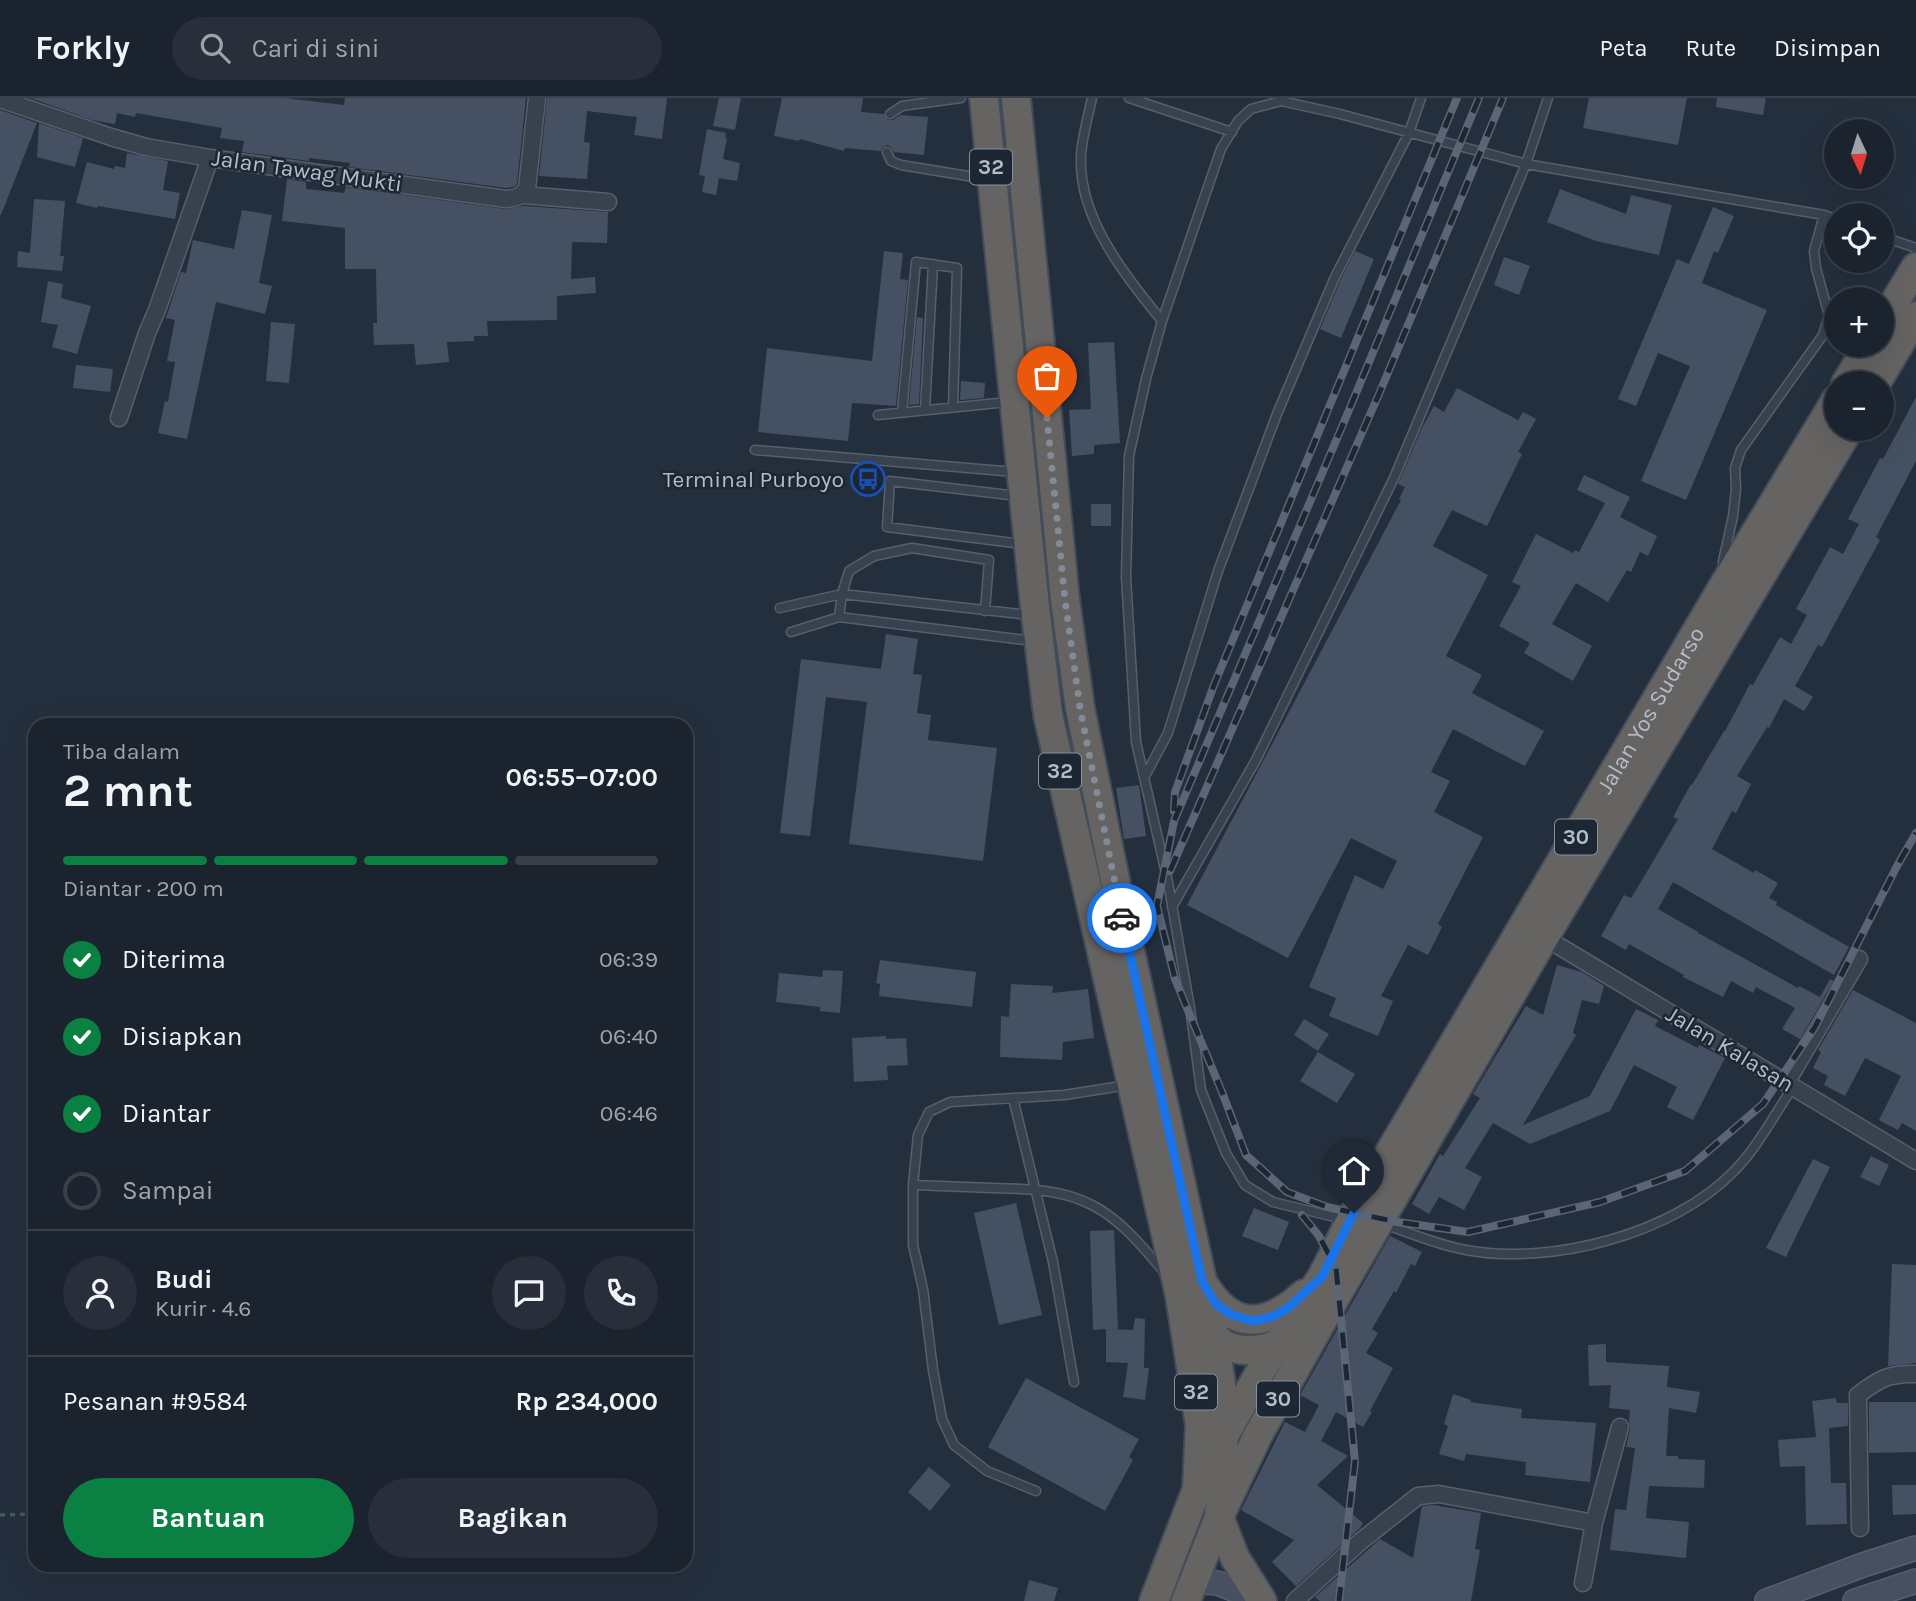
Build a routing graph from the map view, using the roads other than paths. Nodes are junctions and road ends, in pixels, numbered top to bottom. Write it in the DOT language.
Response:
graph roads {
  1 [pos="537,98"];
  2 [pos="961,98"];
  3 [pos="984,98"];
  4 [pos="1016,98"];
  5 [pos="1092,98"];
  6 [pos="1129,98"];
  7 [pos="1422,98"];
  8 [pos="1548,98"];
  9 [pos="0,99"];
  10 [pos="1278,100"];
  11 [pos="890,114"];
  12 [pos="1232,132"];
  13 [pos="1409,133"];
  14 [pos="887,152"];
  15 [pos="210,158"];
  16 [pos="1526,164"];
  17 [pos="993,180"];
  18 [pos="523,195"];
  19 [pos="608,202"];
  20 [pos="1824,215"];
  21 [pos="1894,240"];
  22 [pos="1916,248"];
  23 [pos="933,264"];
  24 [pos="1916,267"];
  25 [pos="1894,303"];
  26 [pos="1916,316"];
  27 [pos="1162,321"];
  28 [pos="1883,371"];
  29 [pos="1015,401"];
  30 [pos="953,407"];
  31 [pos="925,410"];
  32 [pos="902,412"];
  33 [pos="878,415"];
  34 [pos="119,418"];
  35 [pos="1824,420"];
  36 [pos="1841,441"];
  37 [pos="1049,443"];
  38 [pos="755,450"];
  39 [pos="1022,472"];
  40 [pos="1029,545"];
  41 [pos="1724,585"];
  42 [pos="842,594"];
  43 [pos="780,608"];
  44 [pos="985,611"];
  45 [pos="839,617"];
  46 [pos="1038,629"];
  47 [pos="791,632"];
  48 [pos="1144,778"];
  49 [pos="1172,908"];
  50 [pos="1534,932"];
  51 [pos="1858,959"];
  52 [pos="1144,1081"];
  53 [pos="1789,1085"];
  54 [pos="1013,1098"];
  55 [pos="1916,1161"];
  56 [pos="913,1185"];
  57 [pos="1035,1189"];
  58 [pos="1364,1221"];
  59 [pos="1332,1281"];
  60 [pos="1186,1288"];
  61 [pos="1214,1335"];
  62 [pos="1277,1345"];
  63 [pos="1916,1374"];
  64 [pos="1074,1382"];
  65 [pos="1620,1427"];
  66 [pos="1224,1435"];
  67 [pos="1197,1489"];
  68 [pos="1036,1491"];
  69 [pos="1219,1517"];
  70 [pos="1594,1523"];
  71 [pos="1860,1528"];
  72 [pos="1916,1548"];
  73 [pos="1916,1581"];
  74 [pos="1583,1583"];
  75 [pos="1189,1593"];
  76 [pos="1154,1601"];
  77 [pos="1260,1601"];
  78 [pos="1295,1601"];
  79 [pos="1767,1601"];
  80 [pos="1855,1601"];
  1 -- 18 [label="street"];
  2 -- 11 [label="lane"];
  3 -- 17 [label="highway, 32"];
  4 -- 37 [label="highway, 32"];
  5 -- 27 [label="lane"];
  6 -- 12 [label="lane"];
  7 -- 13 [label="lane"];
  8 -- 16 [label="lane"];
  9 -- 15 [label="street, Jalan Tawag Mukti"];
  10 -- 12 [label="lane"];
  10 -- 13 [label="lane"];
  12 -- 27 [label="lane"];
  13 -- 16 [label="lane"];
  13 -- 48 [label="lane"];
  14 -- 17 [label="lane"];
  15 -- 18 [label="street, Jalan Tawag Mukti"];
  15 -- 34 [label="street"];
  16 -- 20 [label="lane"];
  16 -- 49 [label="lane"];
  17 -- 29 [label="highway, 32"];
  18 -- 19 [label="street, Jalan Tawag Mukti"];
  20 -- 41 [label="lane"];
  21 -- 22 [label="lane"];
  23 -- 30 [label="lane"];
  23 -- 31 [label="lane"];
  23 -- 32 [label="lane"];
  24 -- 25 [label="highway"];
  26 -- 28 [label="highway"];
  27 -- 48 [label="lane"];
  29 -- 30 [label="lane"];
  29 -- 39 [label="highway, 32"];
  30 -- 31 [label="lane"];
  31 -- 32 [label="lane"];
  32 -- 33 [label="lane"];
  35 -- 41 [label="highway, Jalan Yos Sudarso / 30"];
  36 -- 50 [label="highway, Jalan Yos Sudarso / 30"];
  37 -- 39 [label="highway"];
  37 -- 52 [label="highway, 32"];
  38 -- 39 [label="lane"];
  39 -- 40 [label="highway, 32"];
  39 -- 40 [label="lane"];
  40 -- 46 [label="highway, 32"];
  41 -- 50 [label="highway, Jalan Yos Sudarso / 30"];
  42 -- 43 [label="lane"];
  42 -- 44 [label="lane"];
  42 -- 44 [label="lane"];
  42 -- 45 [label="lane"];
  44 -- 46 [label="lane"];
  45 -- 46 [label="lane"];
  45 -- 47 [label="lane"];
  46 -- 52 [label="highway, 32"];
  48 -- 49 [label="lane"];
  49 -- 58 [label="lane"];
  50 -- 53 [label="street, Jalan Kalasan"];
  50 -- 58 [label="highway, Jalan Yos Sudarso / 30"];
  51 -- 53 [label="street"];
  52 -- 54 [label="lane"];
  52 -- 60 [label="highway, 32"];
  53 -- 55 [label="street, Jalan Kalasan"];
  53 -- 58 [label="lane"];
  54 -- 56 [label="lane"];
  54 -- 57 [label="lane"];
  56 -- 57 [label="lane"];
  56 -- 68 [label="lane"];
  57 -- 60 [label="lane"];
  57 -- 64 [label="lane"];
  58 -- 59 [label="highway, Jalan Yos Sudarso / 30"];
  59 -- 60 [label="highway, 30"];
  59 -- 62 [label="highway, 30"];
  59 -- 69 [label="highway, 30"];
  60 -- 61 [label="highway, 30"];
  60 -- 67 [label="highway, 32"];
  61 -- 62 [label="highway, 30"];
  61 -- 66 [label="highway, 32"];
  62 -- 66 [label="highway, 30"];
  63 -- 71 [label="street"];
  65 -- 70 [label="street"];
  66 -- 67 [label="highway, 30"];
  66 -- 69 [label="highway, 32"];
  67 -- 76 [label="highway, 32"];
  69 -- 75 [label="highway, 32"];
  69 -- 77 [label="highway"];
  70 -- 74 [label="street"];
  70 -- 78 [label="street"];
  72 -- 79 [label="main road"];
  73 -- 80 [label="main road"];
  75 -- 76 [label="main road"];
  75 -- 77 [label="main road"];
}
